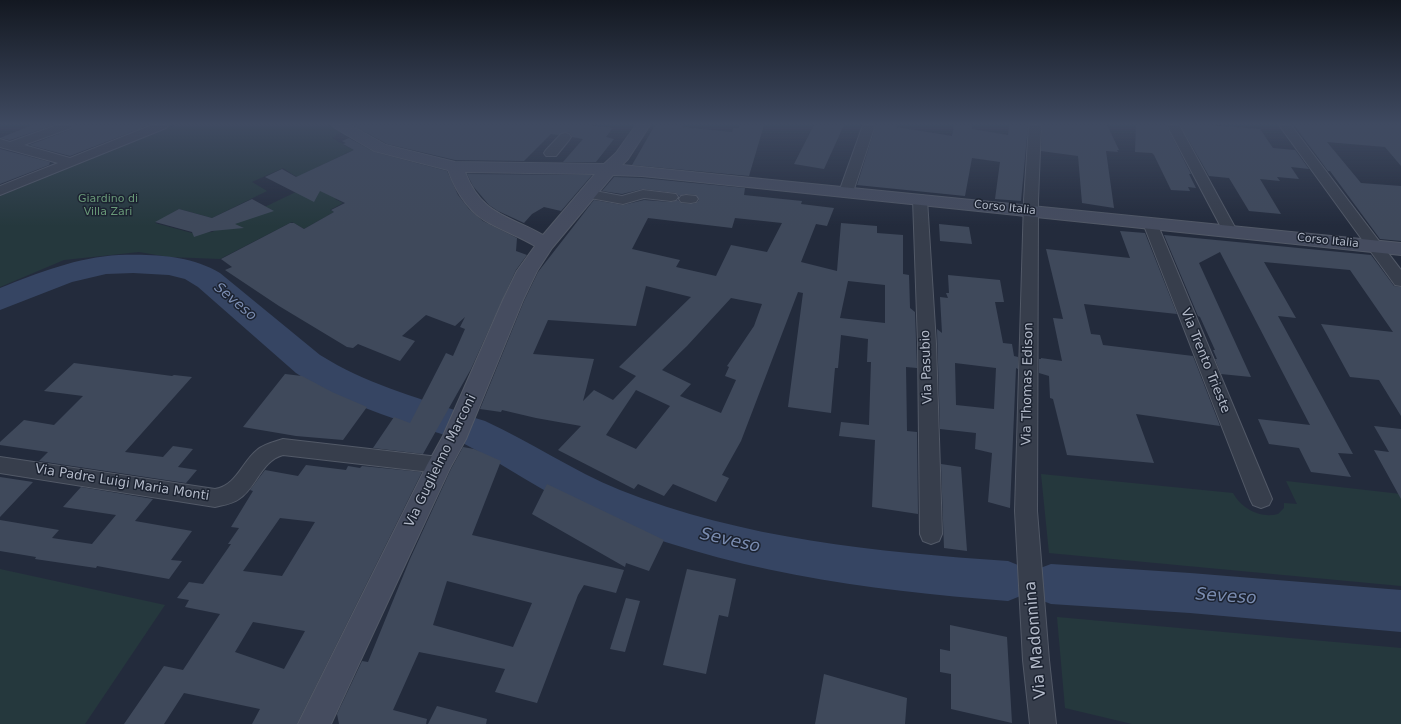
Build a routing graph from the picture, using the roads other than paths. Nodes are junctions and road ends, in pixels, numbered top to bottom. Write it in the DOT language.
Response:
graph roads {
  1 [pos="59,159"];
  2 [pos="79,159"];
  3 [pos="423,159"];
  4 [pos="619,159"];
  5 [pos="857,159"];
  6 [pos="1033,159"];
  7 [pos="1191,159"];
  8 [pos="1310,159"];
  9 [pos="71,162"];
  10 [pos="455,167"];
  11 [pos="493,169"];
  12 [pos="610,169"];
  13 [pos="463,183"];
  14 [pos="0,191"];
  15 [pos="846,192"];
  16 [pos="595,195"];
  17 [pos="672,197"];
  18 [pos="920,199"];
  19 [pos="1031,210"];
  20 [pos="1150,223"];
  21 [pos="1230,232"];
  22 [pos="545,244"];
  23 [pos="1374,246"];
  24 [pos="1401,249"];
  25 [pos="1401,281"];
  26 [pos="0,465"];
  27 [pos="439,465"];
  28 [pos="1261,499"];
  29 [pos="931,534"];
  30 [pos="1029,557"];
  31 [pos="314,724"];
  32 [pos="1044,724"];
  1 -- 9 [label="street"];
  2 -- 9 [label="street"];
  3 -- 10 [label="street"];
  4 -- 12 [label="street, Via Guglielmo Marconi"];
  5 -- 15 [label="street"];
  6 -- 19 [label="street, Via Thomas Edison"];
  7 -- 21 [label="street"];
  8 -- 23 [label="street"];
  9 -- 14 [label="street"];
  10 -- 11 [label="street"];
  10 -- 13 [label="street"];
  11 -- 12 [label="street, Corso Italia"];
  11 -- 13 [label="street"];
  12 -- 15 [label="street, Corso Italia"];
  12 -- 22 [label="street, Via Guglielmo Marconi"];
  13 -- 22 [label="street"];
  15 -- 18 [label="street, Corso Italia"];
  16 -- 17 [label="street"];
  18 -- 19 [label="street, Corso Italia"];
  18 -- 29 [label="street, Via Pasubio"];
  19 -- 20 [label="street, Corso Italia"];
  19 -- 30 [label="street, Via Thomas Edison"];
  20 -- 21 [label="street, Corso Italia"];
  20 -- 28 [label="street, Via Trento Trieste"];
  21 -- 23 [label="street, Corso Italia"];
  22 -- 27 [label="street, Via Guglielmo Marconi"];
  23 -- 24 [label="street, Corso Italia"];
  23 -- 25 [label="street"];
  26 -- 27 [label="street, Via Padre Luigi Maria Monti"];
  27 -- 31 [label="street, Via Guglielmo Marconi"];
  30 -- 32 [label="street, Via Madonnina"];
}
